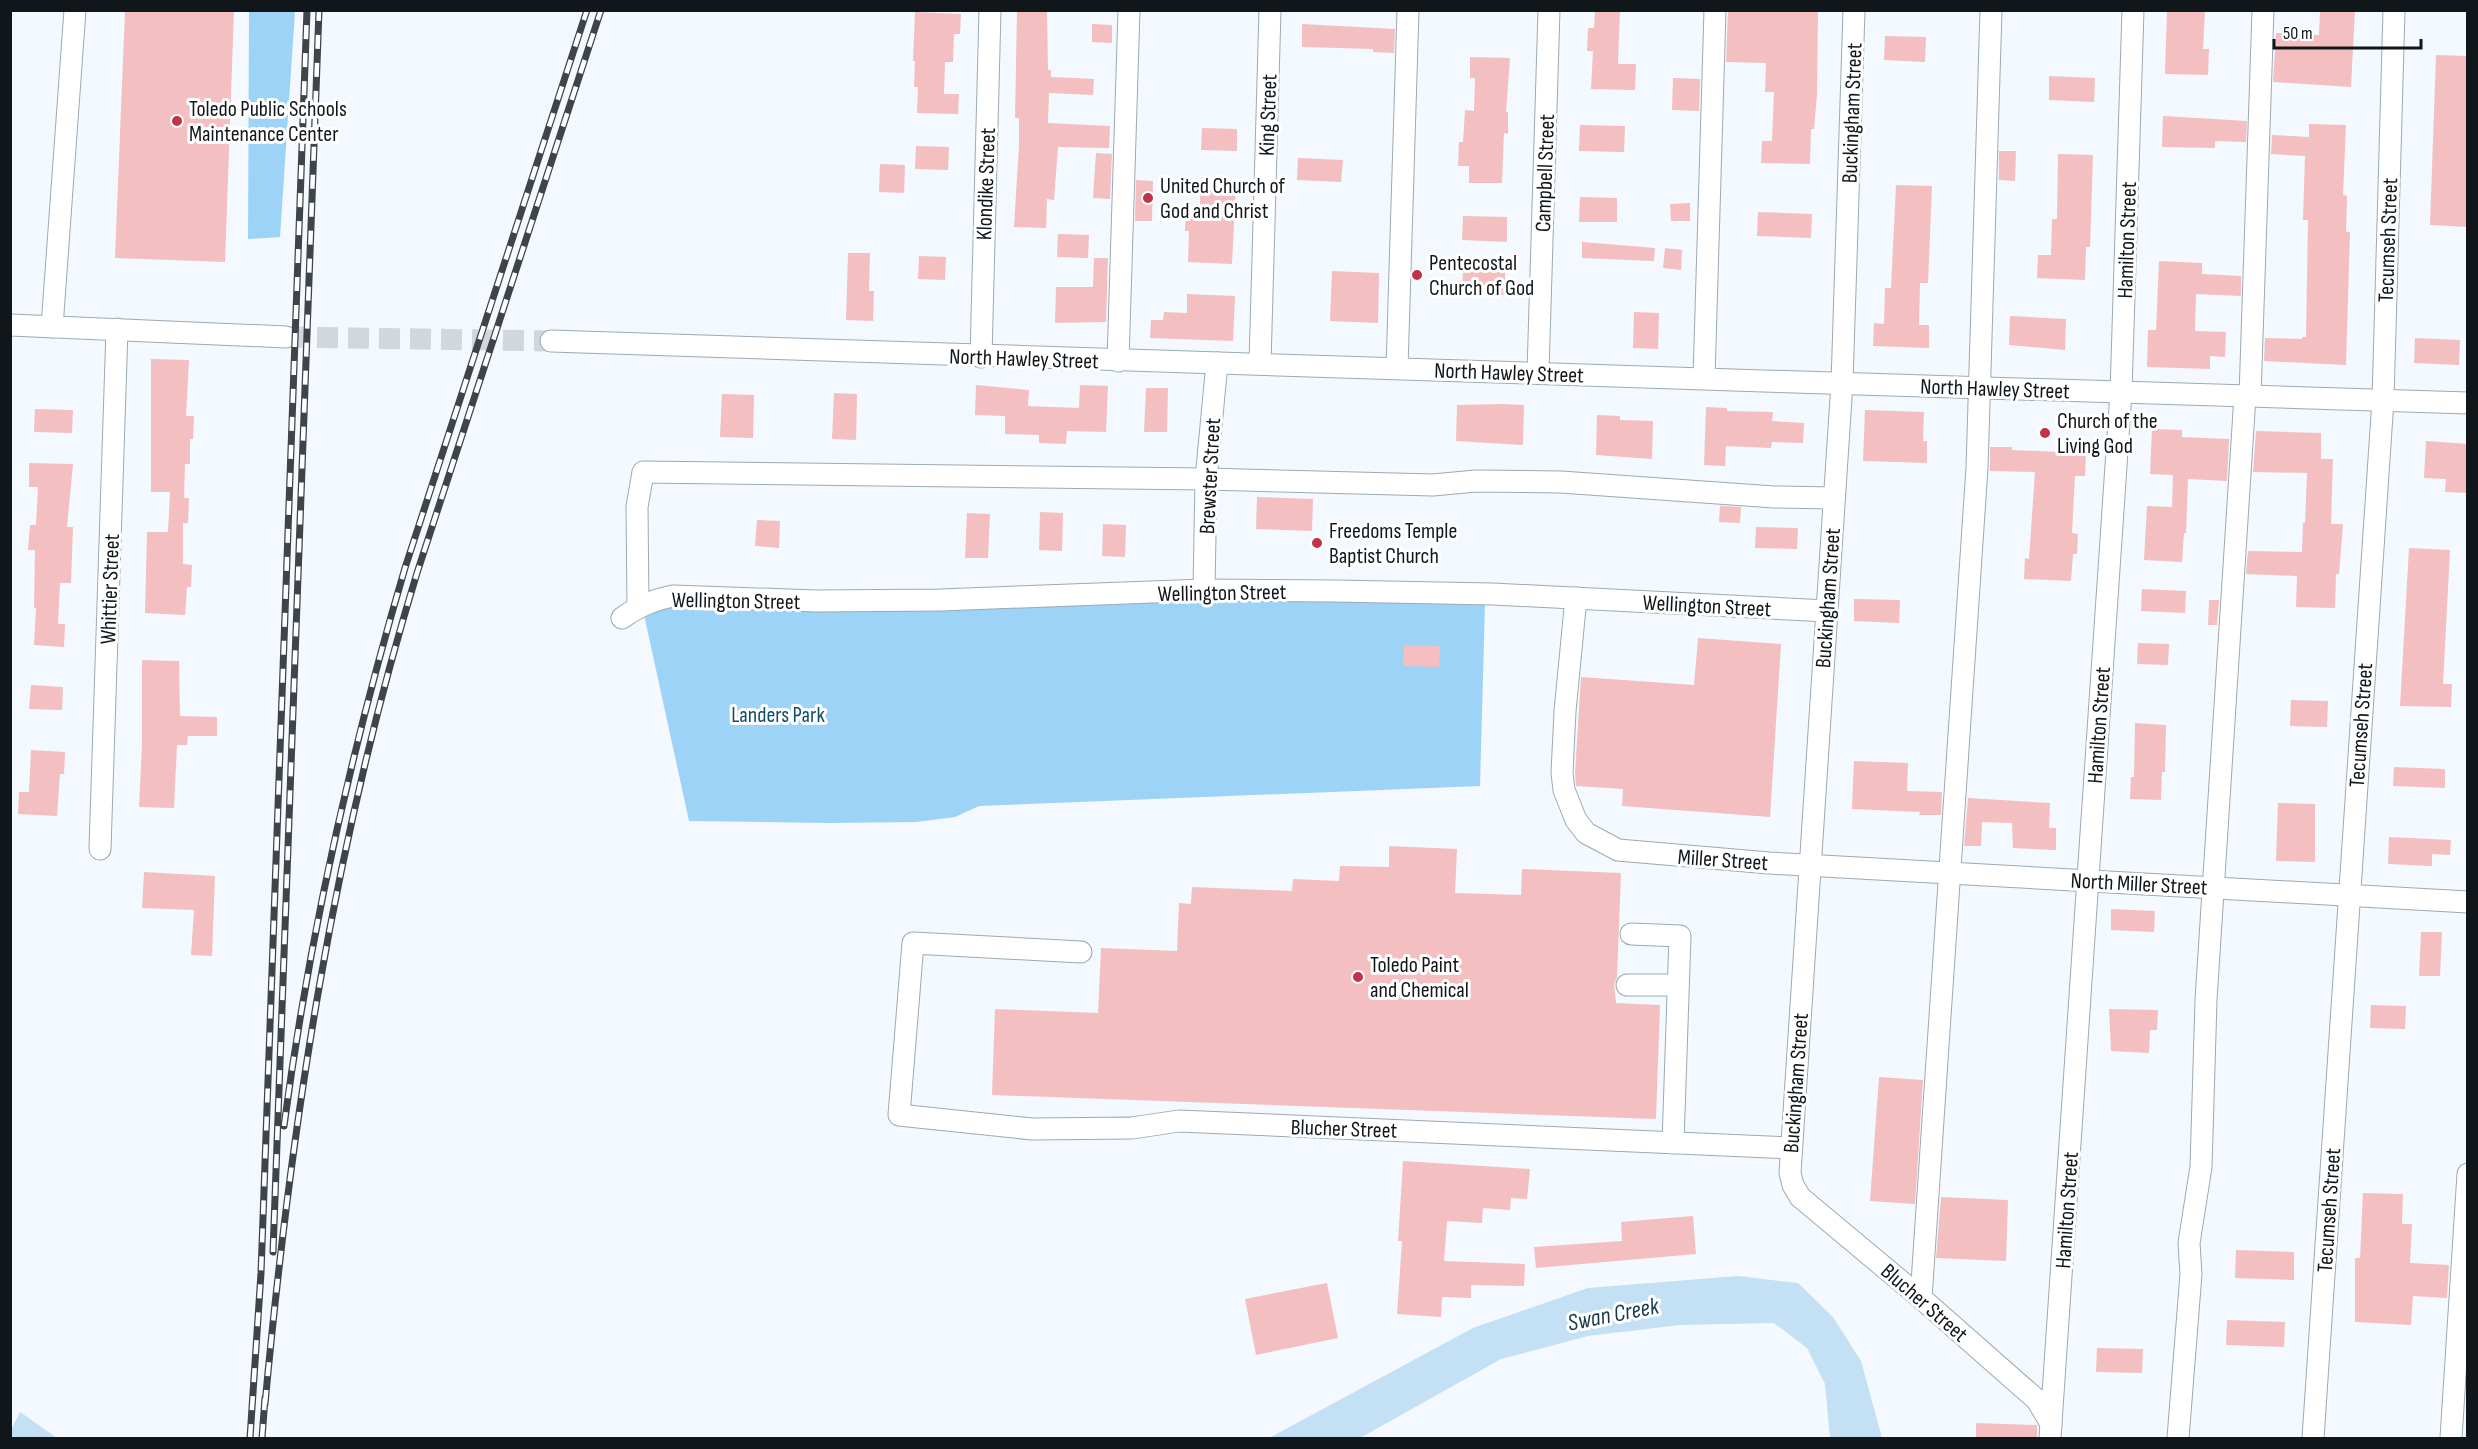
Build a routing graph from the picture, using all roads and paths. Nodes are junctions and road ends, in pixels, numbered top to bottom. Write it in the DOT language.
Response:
graph roads {
  1 [pos="75,10"];
  2 [pos="990,10"];
  3 [pos="1129,10"];
  4 [pos="1270,10"];
  5 [pos="1408,10"];
  6 [pos="1549,10"];
  7 [pos="1715,10"];
  8 [pos="1854,10"];
  9 [pos="1991,10"];
  10 [pos="2133,10"];
  11 [pos="2262,10"];
  12 [pos="2394,10"];
  13 [pos="10,325"];
  14 [pos="52,327"];
  15 [pos="117,329"];
  16 [pos="286,337"];
  17 [pos="551,341"];
  18 [pos="981,357"];
  19 [pos="1118,361"];
  20 [pos="1217,363"];
  21 [pos="1260,364"];
  22 [pos="1397,368"];
  23 [pos="1538,372"];
  24 [pos="1704,378"];
  25 [pos="1842,382"];
  26 [pos="1979,387"];
  27 [pos="2121,392"];
  28 [pos="2248,396"];
  29 [pos="2383,400"];
  30 [pos="2468,403"];
  31 [pos="1206,479"];
  32 [pos="1834,498"];
  33 [pos="1204,591"];
  34 [pos="1576,598"];
  35 [pos="1827,611"];
  36 [pos="100,849"];
  37 [pos="1810,865"];
  38 [pos="1949,872"];
  39 [pos="2088,880"];
  40 [pos="2215,888"];
  41 [pos="2348,895"];
  42 [pos="2468,902"];
  43 [pos="1631,934"];
  44 [pos="1081,952"];
  45 [pos="1626,985"];
  46 [pos="1678,985"];
  47 [pos="1673,1143"];
  48 [pos="1790,1148"];
  49 [pos="2468,1174"];
  50 [pos="1792,1185"];
  51 [pos="1921,1298"];
  52 [pos="2050,1431"];
  53 [pos="2178,1438"];
  54 [pos="2313,1438"];
  55 [pos="2451,1438"];
  1 -- 14 [label="street"];
  2 -- 18 [label="street, Klondike Street"];
  3 -- 19 [label="street"];
  4 -- 21 [label="street, King Street"];
  5 -- 22 [label="street"];
  6 -- 23 [label="street, Campbell Street"];
  7 -- 24 [label="street"];
  8 -- 25 [label="street, Buckingham Street"];
  9 -- 26 [label="street"];
  10 -- 27 [label="street, Hamilton Street"];
  11 -- 28 [label="street"];
  12 -- 29 [label="street, Tecumseh Street"];
  13 -- 14 [label="street"];
  14 -- 15 [label="street"];
  15 -- 16 [label="street"];
  15 -- 36 [label="street, Whittier Street"];
  17 -- 18 [label="street, North Hawley Street"];
  18 -- 19 [label="street, North Hawley Street"];
  19 -- 20 [label="street, North Hawley Street"];
  20 -- 21 [label="street, North Hawley Street"];
  20 -- 31 [label="street, Brewster Street"];
  21 -- 22 [label="street, North Hawley Street"];
  22 -- 23 [label="street, North Hawley Street"];
  23 -- 24 [label="street, North Hawley Street"];
  24 -- 25 [label="street, North Hawley Street"];
  25 -- 26 [label="street, North Hawley Street"];
  25 -- 32 [label="street, Buckingham Street"];
  26 -- 27 [label="street, North Hawley Street"];
  26 -- 38 [label="street"];
  27 -- 28 [label="street, North Hawley Street"];
  27 -- 39 [label="street, Hamilton Street"];
  28 -- 29 [label="street, North Hawley Street"];
  28 -- 40 [label="street"];
  29 -- 30 [label="street, North Hawley Street"];
  29 -- 41 [label="street, Tecumseh Street"];
  31 -- 32 [label="street"];
  31 -- 33 [label="street, Brewster Street"];
  31 -- 33 [label="street, Wellington Street"];
  32 -- 35 [label="street, Buckingham Street"];
  33 -- 34 [label="street, Wellington Street"];
  34 -- 35 [label="street, Wellington Street"];
  34 -- 37 [label="street, Miller Street"];
  35 -- 37 [label="street, Buckingham Street"];
  37 -- 38 [label="street, North Miller Street"];
  37 -- 48 [label="street, Buckingham Street"];
  38 -- 39 [label="street, North Miller Street"];
  38 -- 51 [label="street"];
  39 -- 40 [label="street, North Miller Street"];
  39 -- 52 [label="street, Hamilton Street"];
  40 -- 41 [label="street, North Miller Street"];
  40 -- 53 [label="street"];
  41 -- 42 [label="street, North Miller Street"];
  41 -- 54 [label="street, Tecumseh Street"];
  43 -- 46 [label="street"];
  44 -- 47 [label="street, Blucher Street"];
  45 -- 46 [label="street"];
  46 -- 47 [label="street"];
  47 -- 48 [label="street, Blucher Street"];
  48 -- 50 [label="street, Buckingham Street"];
  49 -- 55 [label="street"];
  50 -- 51 [label="street, Blucher Street"];
  51 -- 52 [label="street, Blucher Street"];
}
